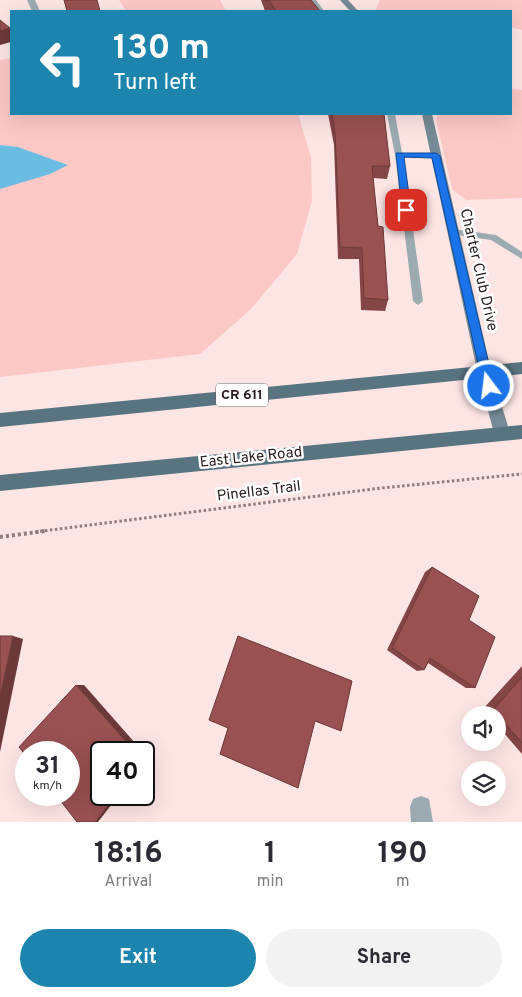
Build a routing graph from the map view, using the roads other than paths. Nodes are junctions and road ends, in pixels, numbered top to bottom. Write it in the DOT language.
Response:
graph roads {
  1 [pos="344,0"];
  2 [pos="353,10"];
  3 [pos="391,115"];
  4 [pos="426,115"];
  5 [pos="399,155"];
  6 [pos="436,156"];
  7 [pos="453,232"];
  8 [pos="522,256"];
  9 [pos="418,302"];
  10 [pos="522,368"];
  11 [pos="484,370"];
  12 [pos="0,420"];
  13 [pos="522,432"];
  14 [pos="502,433"];
  15 [pos="0,483"];
  1 -- 2 [label="street"];
  3 -- 5 [label="lane"];
  4 -- 6 [label="street, Charter Club Drive"];
  5 -- 6 [label="lane"];
  5 -- 9 [label="lane"];
  6 -- 7 [label="street, Charter Club Drive"];
  7 -- 8 [label="lane"];
  7 -- 11 [label="street, Charter Club Drive"];
  10 -- 11 [label="main road, CR 611"];
  11 -- 12 [label="main road, CR 611"];
  11 -- 14 [label="street, Charter Club Drive"];
  13 -- 14 [label="main road, East Lake Road"];
  14 -- 15 [label="main road, East Lake Road"];
}
